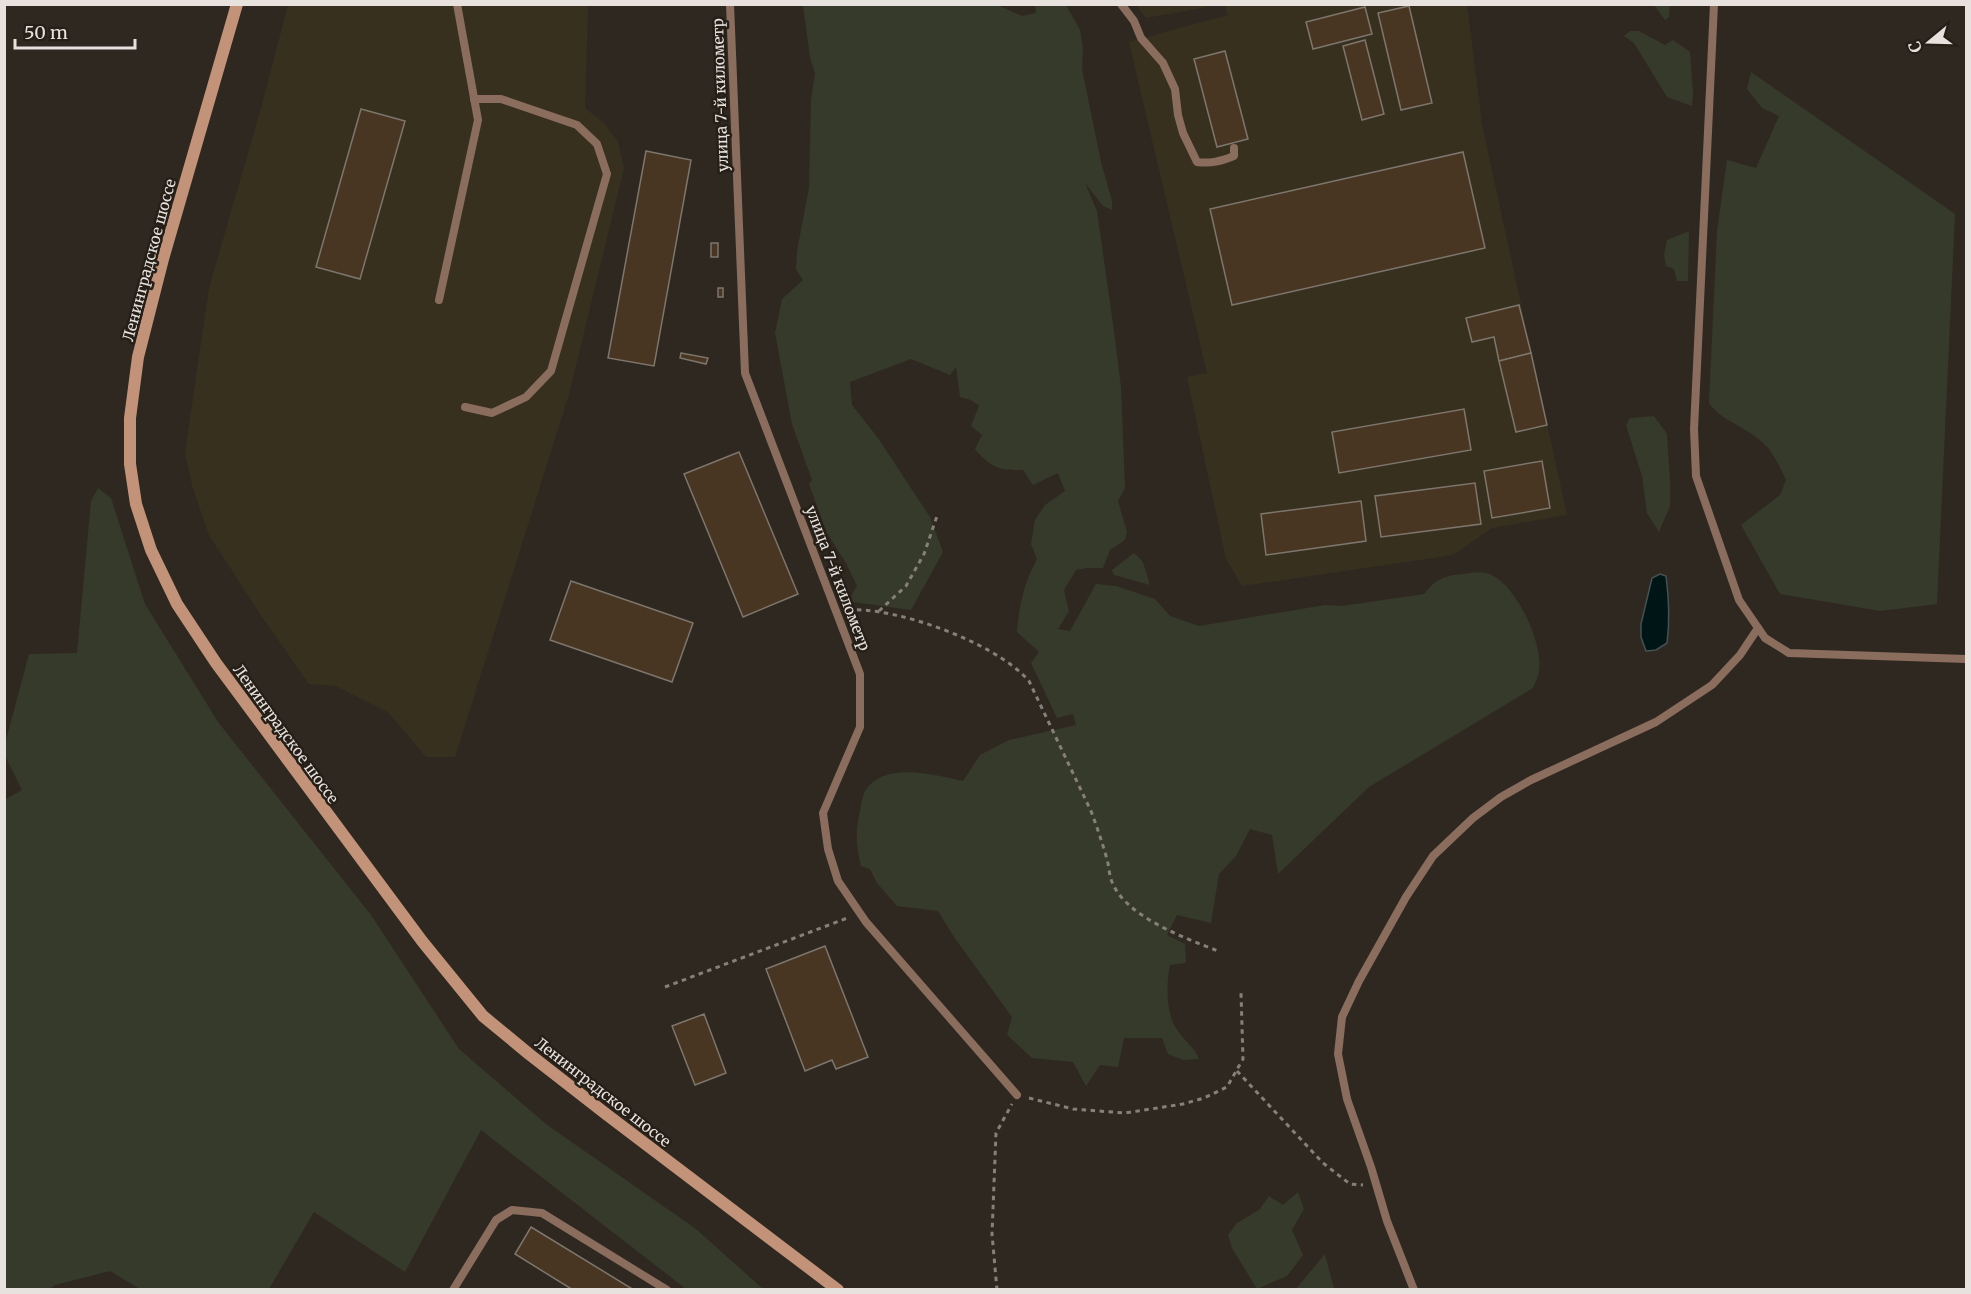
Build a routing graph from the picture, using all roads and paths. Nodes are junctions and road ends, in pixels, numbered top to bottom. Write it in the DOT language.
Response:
graph roads {
  1 [pos="237,4"];
  2 [pos="457,4"];
  3 [pos="730,4"];
  4 [pos="1121,4"];
  5 [pos="1714,4"];
  6 [pos="474,99"];
  7 [pos="1234,148"];
  8 [pos="439,300"];
  9 [pos="465,407"];
  10 [pos="937,516"];
  11 [pos="836,611"];
  12 [pos="879,611"];
  13 [pos="1758,628"];
  14 [pos="1966,660"];
  15 [pos="860,914"];
  16 [pos="1218,951"];
  17 [pos="665,987"];
  18 [pos="1241,993"];
  19 [pos="1237,1070"];
  20 [pos="1017,1095"];
  21 [pos="1377,1187"];
  22 [pos="453,1290"];
  23 [pos="667,1290"];
  24 [pos="837,1290"];
  25 [pos="997,1290"];
  26 [pos="1414,1290"];
  1 -- 24 [label="main road, Ленинградское шоссе"];
  2 -- 6 [label="lane"];
  3 -- 11 [label="lane, улица 7-й километр"];
  4 -- 7 [label="lane"];
  5 -- 13 [label="lane"];
  6 -- 8 [label="lane"];
  6 -- 9 [label="lane"];
  10 -- 12 [label="path"];
  11 -- 12 [label="path"];
  11 -- 15 [label="lane, улица 7-й километр"];
  12 -- 16 [label="path"];
  13 -- 14 [label="lane"];
  13 -- 21 [label="lane"];
  15 -- 17 [label="path"];
  15 -- 20 [label="lane, улица 7-й километр"];
  18 -- 19 [label="path"];
  19 -- 20 [label="path"];
  19 -- 21 [label="path"];
  20 -- 25 [label="path"];
  21 -- 26 [label="lane"];
  22 -- 23 [label="lane"];
}
